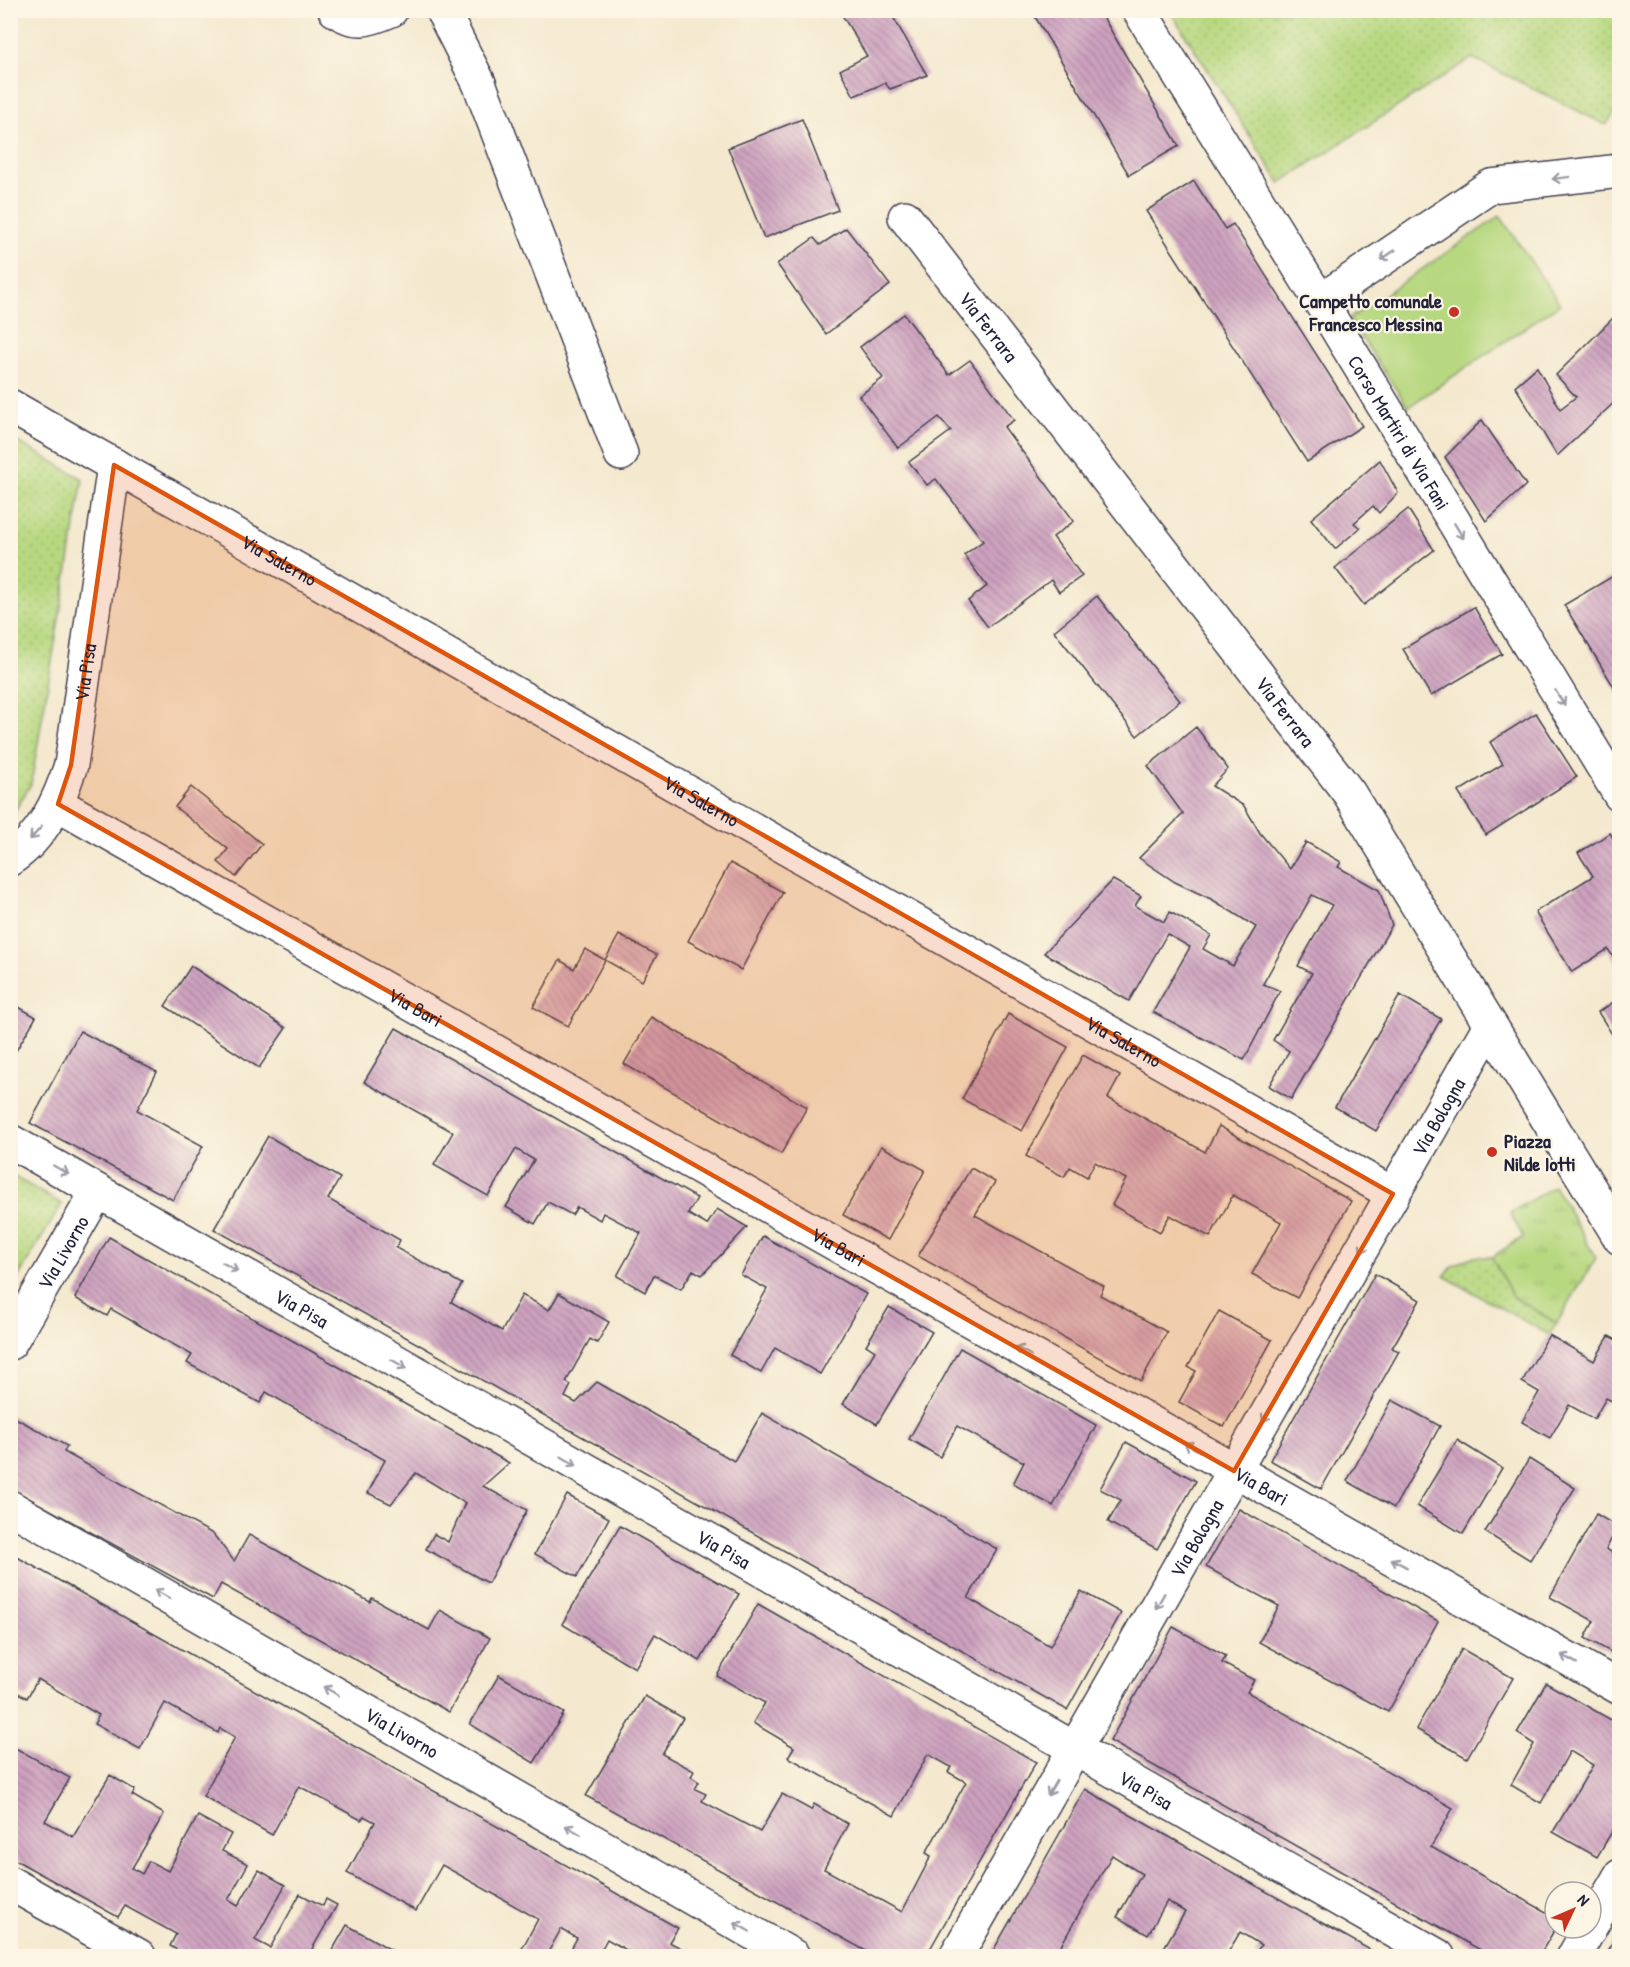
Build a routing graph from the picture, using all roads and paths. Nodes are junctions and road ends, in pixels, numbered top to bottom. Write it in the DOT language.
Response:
graph roads {
  1 [pos="335,10"];
  2 [pos="391,10"];
  3 [pos="442,10"];
  4 [pos="1139,10"];
  5 [pos="1620,171"];
  6 [pos="905,217"];
  7 [pos="1320,301"];
  8 [pos="10,406"];
  9 [pos="621,454"];
  10 [pos="114,465"];
  11 [pos="1620,795"];
  12 [pos="58,804"];
  13 [pos="10,860"];
  14 [pos="1490,1025"];
  15 [pos="10,1141"];
  16 [pos="97,1192"];
  17 [pos="1393,1194"];
  18 [pos="1620,1238"];
  19 [pos="10,1343"];
  20 [pos="1234,1471"];
  21 [pos="10,1507"];
  22 [pos="1620,1688"];
  23 [pos="1074,1749"];
  24 [pos="1620,1876"];
  25 [pos="10,1883"];
  26 [pos="1603,1906"];
  27 [pos="1583,1940"];
  28 [pos="139,1956"];
  29 [pos="793,1956"];
  30 [pos="956,1956"];
  31 [pos="1438,1956"];
  32 [pos="1574,1956"];
  1 -- 2 [label="street"];
  3 -- 9 [label="street"];
  4 -- 7 [label="street, Corso Martiri di Via Fani"];
  5 -- 7 [label="street, one-way"];
  6 -- 14 [label="street, Via Ferrara"];
  7 -- 11 [label="street, Corso Martiri di Via Fani, one-way"];
  8 -- 10 [label="street, Via Salerno"];
  10 -- 12 [label="street, Via Pisa"];
  10 -- 17 [label="street, Via Salerno"];
  12 -- 13 [label="street, Via Pisa, one-way"];
  20 -- 12 [label="street, Via Bari, one-way"];
  14 -- 17 [label="street, Via Bologna"];
  14 -- 18 [label="street, Via Ferrara"];
  15 -- 16 [label="street, Via Pisa, one-way"];
  16 -- 19 [label="street, Via Livorno"];
  16 -- 23 [label="street, Via Pisa, one-way"];
  17 -- 20 [label="street, Via Bologna, one-way"];
  22 -- 20 [label="street, Via Bari, one-way"];
  20 -- 23 [label="street, Via Bologna, one-way"];
  29 -- 21 [label="street, Via Livorno, one-way"];
  23 -- 30 [label="street, Via Bologna, one-way"];
  23 -- 31 [label="street, Via Pisa"];
  24 -- 26 [label="street"];
  25 -- 28 [label="street"];
  27 -- 32 [label="street"];
}
